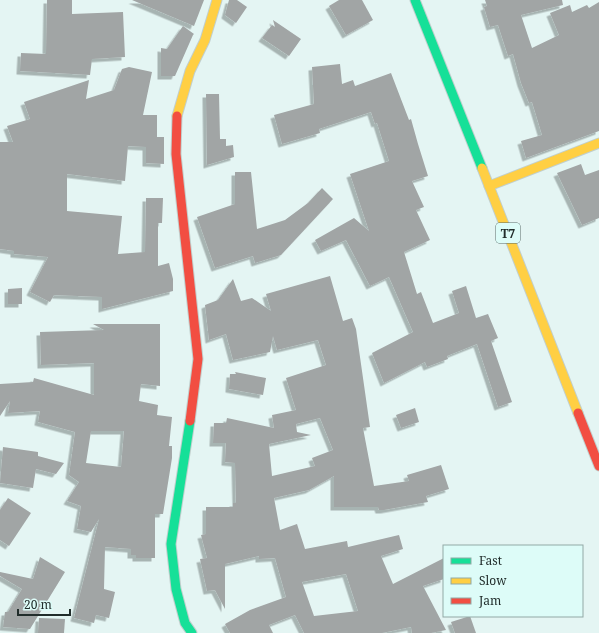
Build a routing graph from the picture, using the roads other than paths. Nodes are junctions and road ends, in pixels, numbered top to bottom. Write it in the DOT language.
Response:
graph roads {
  1 [pos="217,0"];
  2 [pos="415,0"];
  3 [pos="599,143"];
  4 [pos="489,186"];
  5 [pos="599,466"];
  6 [pos="192,633"];
  1 -- 6 [label="main road"];
  2 -- 4 [label="main road, T7"];
  3 -- 4 [label="main road"];
  4 -- 5 [label="main road, T7"];
}
